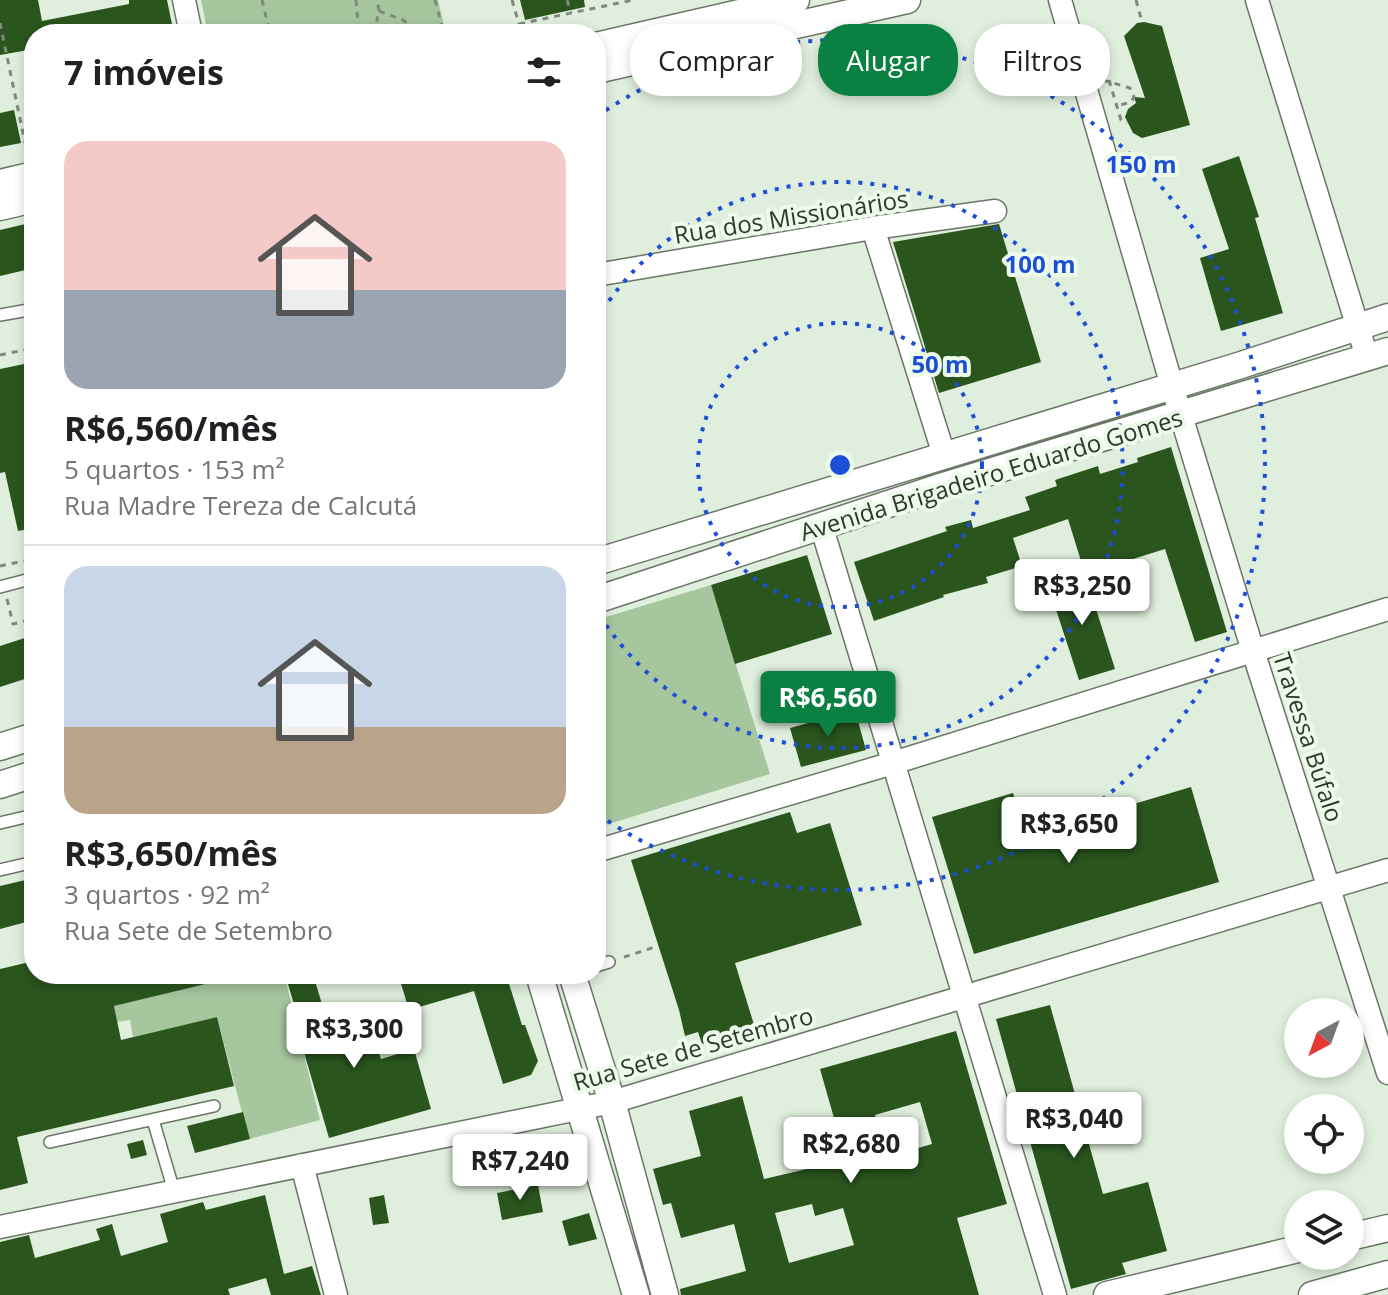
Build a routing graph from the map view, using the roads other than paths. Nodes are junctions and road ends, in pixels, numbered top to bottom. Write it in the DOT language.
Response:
graph roads {
  1 [pos="184,0"];
  2 [pos="796,0"];
  3 [pos="907,0"];
  4 [pos="1060,0"];
  5 [pos="1257,0"];
  6 [pos="189,24"];
  7 [pos="721,24"];
  8 [pos="774,24"];
  9 [pos="606,46"];
  10 [pos="630,46"];
  11 [pos="630,55"];
  12 [pos="606,66"];
  13 [pos="0,183"];
  14 [pos="24,183"];
  15 [pos="24,190"];
  16 [pos="0,207"];
  17 [pos="995,211"];
  18 [pos="873,228"];
  19 [pos="606,273"];
  20 [pos="24,311"];
  21 [pos="0,315"];
  22 [pos="1388,317"];
  23 [pos="1357,327"];
  24 [pos="1378,354"];
  25 [pos="1238,366"];
  26 [pos="1172,386"];
  27 [pos="1248,395"];
  28 [pos="1182,415"];
  29 [pos="936,458"];
  30 [pos="937,488"];
  31 [pos="821,525"];
  32 [pos="659,542"];
  33 [pos="606,559"];
  34 [pos="667,578"];
  35 [pos="24,581"];
  36 [pos="0,587"];
  37 [pos="606,597"];
  38 [pos="1388,609"];
  39 [pos="1253,651"];
  40 [pos="24,739"];
  41 [pos="0,747"];
  42 [pos="893,763"];
  43 [pos="24,777"];
  44 [pos="0,785"];
  45 [pos="24,817"];
  46 [pos="0,823"];
  47 [pos="606,848"];
  48 [pos="24,864"];
  49 [pos="0,870"];
  50 [pos="1388,870"];
  51 [pos="1331,888"];
  52 [pos="609,962"];
  53 [pos="606,963"];
  54 [pos="542,984"];
  55 [pos="575,984"];
  56 [pos="965,997"];
  57 [pos="1388,1073"];
  58 [pos="612,1102"];
  59 [pos="214,1106"];
  60 [pos="579,1108"];
  61 [pos="153,1120"];
  62 [pos="50,1142"];
  63 [pos="302,1165"];
  64 [pos="174,1191"];
  65 [pos="0,1227"];
  66 [pos="1388,1228"];
  67 [pos="1364,1234"];
  68 [pos="1284,1252"];
  69 [pos="1388,1274"];
  70 [pos="336,1295"];
  71 [pos="636,1295"];
  72 [pos="665,1295"];
  73 [pos="1055,1295"];
  74 [pos="1107,1295"];
  75 [pos="1312,1295"];
  1 -- 6 [label="street"];
  2 -- 7 [label="street"];
  3 -- 8 [label="street"];
  4 -- 26 [label="street, Travessa Búfalo"];
  5 -- 23 [label="street"];
  9 -- 10 [label="street"];
  11 -- 12 [label="street"];
  13 -- 14 [label="street"];
  15 -- 16 [label="street"];
  17 -- 18 [label="street, Rua dos Missionários"];
  18 -- 19 [label="street, Rua dos Missionários"];
  18 -- 29 [label="street"];
  20 -- 21 [label="lane"];
  22 -- 23 [label="street, Avenida Brigadeiro Eduardo Gomes"];
  23 -- 24 [label="street"];
  23 -- 25 [label="street, Avenida Brigadeiro Eduardo Gomes"];
  24 -- 27 [label="street, Avenida Brigadeiro Eduardo Gomes"];
  25 -- 26 [label="street, Avenida Brigadeiro Eduardo Gomes"];
  25 -- 27 [label="street"];
  26 -- 28 [label="street, Travessa Búfalo"];
  26 -- 29 [label="street, Avenida Brigadeiro Eduardo Gomes"];
  27 -- 28 [label="street, Avenida Brigadeiro Eduardo Gomes"];
  28 -- 30 [label="street, Avenida Brigadeiro Eduardo Gomes"];
  28 -- 39 [label="street, Travessa Búfalo"];
  29 -- 30 [label="street"];
  29 -- 32 [label="street, Avenida Brigadeiro Eduardo Gomes"];
  30 -- 31 [label="street, Avenida Brigadeiro Eduardo Gomes"];
  31 -- 34 [label="street, Avenida Brigadeiro Eduardo Gomes"];
  31 -- 42 [label="street"];
  32 -- 33 [label="street, Avenida Brigadeiro Eduardo Gomes"];
  32 -- 34 [label="street"];
  34 -- 37 [label="street, Avenida Brigadeiro Eduardo Gomes"];
  35 -- 36 [label="lane"];
  38 -- 39 [label="street"];
  39 -- 42 [label="street"];
  39 -- 51 [label="street, Travessa Búfalo"];
  40 -- 41 [label="street"];
  42 -- 47 [label="street"];
  42 -- 56 [label="street"];
  43 -- 44 [label="street"];
  45 -- 46 [label="lane"];
  48 -- 49 [label="lane"];
  50 -- 51 [label="street, Rua Sete de Setembro"];
  51 -- 56 [label="street, Rua Sete de Setembro"];
  51 -- 57 [label="street, Travessa Búfalo"];
  52 -- 53 [label="lane"];
  54 -- 60 [label="street"];
  55 -- 58 [label="street"];
  56 -- 58 [label="street, Rua Sete de Setembro"];
  56 -- 73 [label="street"];
  58 -- 60 [label="street, Rua Sete de Setembro"];
  58 -- 72 [label="street"];
  59 -- 61 [label="lane"];
  60 -- 63 [label="street, Rua Sete de Setembro"];
  60 -- 71 [label="street"];
  61 -- 62 [label="lane"];
  61 -- 64 [label="lane"];
  63 -- 64 [label="street, Rua Sete de Setembro"];
  63 -- 70 [label="street"];
  64 -- 65 [label="street, Rua Sete de Setembro"];
  66 -- 67 [label="street"];
  68 -- 74 [label="street"];
  69 -- 75 [label="street"];
}
